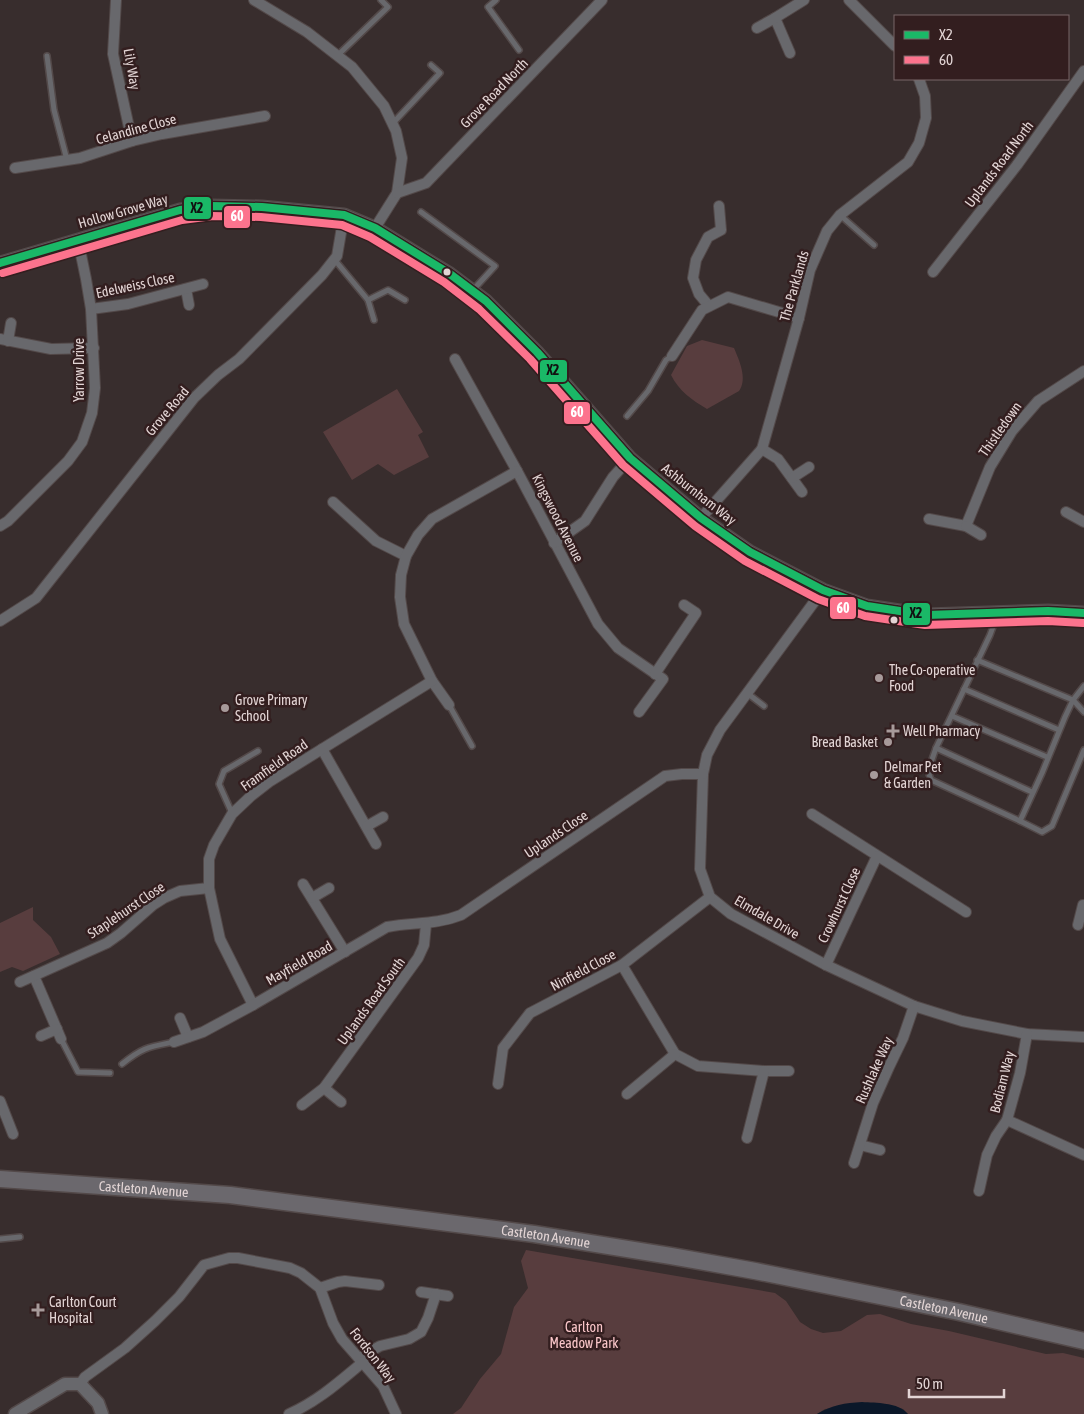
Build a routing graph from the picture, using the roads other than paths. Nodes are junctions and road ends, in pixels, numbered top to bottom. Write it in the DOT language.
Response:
graph roads {
  1 [pos="116,0"];
  2 [pos="254,0"];
  3 [pos="381,0"];
  4 [pos="496,0"];
  5 [pos="602,0"];
  6 [pos="804,0"];
  7 [pos="849,0"];
  8 [pos="775,18"];
  9 [pos="757,28"];
  10 [pos="894,45"];
  11 [pos="519,50"];
  12 [pos="790,53"];
  13 [pos="48,56"];
  14 [pos="337,56"];
  15 [pos="431,65"];
  16 [pos="1084,71"];
  17 [pos="919,80"];
  18 [pos="265,116"];
  19 [pos="392,123"];
  20 [pos="132,141"];
  21 [pos="67,160"];
  22 [pos="14,168"];
  23 [pos="397,192"];
  24 [pos="719,206"];
  25 [pos="421,212"];
  26 [pos="344,215"];
  27 [pos="840,215"];
  28 [pos="375,228"];
  29 [pos="78,240"];
  30 [pos="874,245"];
  31 [pos="334,259"];
  32 [pos="0,263"];
  33 [pos="933,272"];
  34 [pos="203,284"];
  35 [pos="186,288"];
  36 [pos="473,291"];
  37 [pos="368,300"];
  38 [pos="405,300"];
  39 [pos="189,305"];
  40 [pos="709,306"];
  41 [pos="91,309"];
  42 [pos="799,318"];
  43 [pos="374,320"];
  44 [pos="11,323"];
  45 [pos="4,340"];
  46 [pos="94,348"];
  47 [pos="672,356"];
  48 [pos="455,359"];
  49 [pos="1084,371"];
  50 [pos="628,416"];
  51 [pos="762,450"];
  52 [pos="630,458"];
  53 [pos="809,467"];
  54 [pos="517,470"];
  55 [pos="792,478"];
  56 [pos="802,492"];
  57 [pos="333,502"];
  58 [pos="1066,512"];
  59 [pos="701,518"];
  60 [pos="929,519"];
  61 [pos="1084,522"];
  62 [pos="0,526"];
  63 [pos="966,526"];
  64 [pos="981,536"];
  65 [pos="554,542"];
  66 [pos="406,556"];
  67 [pos="824,590"];
  68 [pos="684,605"];
  69 [pos="993,613"];
  70 [pos="1084,613"];
  71 [pos="0,621"];
  72 [pos="977,660"];
  73 [pos="655,674"];
  74 [pos="432,681"];
  75 [pos="1084,686"];
  76 [pos="964,689"];
  77 [pos="748,693"];
  78 [pos="1073,700"];
  79 [pos="449,705"];
  80 [pos="764,706"];
  81 [pos="639,712"];
  82 [pos="1084,712"];
  83 [pos="952,716"];
  84 [pos="1059,730"];
  85 [pos="472,746"];
  86 [pos="936,748"];
  87 [pos="322,749"];
  88 [pos="1084,750"];
  89 [pos="258,751"];
  90 [pos="1048,757"];
  91 [pos="703,774"];
  92 [pos="1032,792"];
  93 [pos="232,814"];
  94 [pos="812,814"];
  95 [pos="383,817"];
  96 [pos="1020,821"];
  97 [pos="367,826"];
  98 [pos="376,844"];
  99 [pos="877,856"];
  100 [pos="303,884"];
  101 [pos="209,888"];
  102 [pos="329,888"];
  103 [pos="710,897"];
  104 [pos="312,898"];
  105 [pos="1084,905"];
  106 [pos="966,912"];
  107 [pos="426,924"];
  108 [pos="1078,924"];
  109 [pos="345,952"];
  110 [pos="622,965"];
  111 [pos="826,966"];
  112 [pos="34,976"];
  113 [pos="20,982"];
  114 [pos="253,1005"];
  115 [pos="914,1006"];
  116 [pos="180,1018"];
  117 [pos="59,1034"];
  118 [pos="1027,1034"];
  119 [pos="41,1036"];
  120 [pos="188,1037"];
  121 [pos="1084,1037"];
  122 [pos="174,1042"];
  123 [pos="675,1054"];
  124 [pos="122,1064"];
  125 [pos="764,1071"];
  126 [pos="789,1071"];
  127 [pos="110,1073"];
  128 [pos="498,1084"];
  129 [pos="324,1088"];
  130 [pos="627,1094"];
  131 [pos="0,1101"];
  132 [pos="340,1102"];
  133 [pos="302,1105"];
  134 [pos="1007,1120"];
  135 [pos="13,1134"];
  136 [pos="746,1138"];
  137 [pos="860,1145"];
  138 [pos="880,1150"];
  139 [pos="1084,1155"];
  140 [pos="854,1163"];
  141 [pos="0,1179"];
  142 [pos="979,1191"];
  143 [pos="20,1237"];
  144 [pos="0,1239"];
  145 [pos="379,1285"];
  146 [pos="320,1288"];
  147 [pos="422,1292"];
  148 [pos="436,1294"];
  149 [pos="448,1296"];
  150 [pos="1084,1342"];
  151 [pos="361,1360"];
  152 [pos="80,1384"];
  153 [pos="15,1414"];
  154 [pos="102,1414"];
  155 [pos="289,1414"];
  156 [pos="396,1414"];
  1 -- 20 [label="street, Lily Way"];
  2 -- 14 [label="street"];
  3 -- 14 [label="lane"];
  4 -- 11 [label="lane"];
  5 -- 23 [label="street, Grove Road North"];
  6 -- 8 [label="street"];
  7 -- 10 [label="street"];
  8 -- 9 [label="street"];
  8 -- 12 [label="street"];
  13 -- 21 [label="lane"];
  14 -- 19 [label="street"];
  15 -- 19 [label="lane"];
  16 -- 33 [label="street, Uplands Road North"];
  17 -- 27 [label="street, The Parklands"];
  18 -- 20 [label="street, Celandine Close"];
  19 -- 23 [label="street"];
  20 -- 21 [label="street, Celandine Close"];
  21 -- 22 [label="street, Celandine Close"];
  23 -- 28 [label="street"];
  24 -- 40 [label="street"];
  25 -- 36 [label="lane"];
  26 -- 28 [label="street, Hollow Grove Way"];
  26 -- 29 [label="street, Hollow Grove Way"];
  26 -- 31 [label="street, Grove Road"];
  27 -- 30 [label="lane"];
  27 -- 42 [label="street, The Parklands"];
  28 -- 36 [label="street, Ashburnham Way"];
  29 -- 32 [label="street, Hollow Grove Way"];
  29 -- 41 [label="street, Yarrow Drive"];
  31 -- 37 [label="lane"];
  31 -- 71 [label="street, Grove Road"];
  34 -- 35 [label="street, Edelweiss Close"];
  35 -- 39 [label="street, Edelweiss Close"];
  35 -- 41 [label="street, Edelweiss Close"];
  36 -- 52 [label="street, Ashburnham Way"];
  37 -- 38 [label="lane"];
  37 -- 43 [label="lane"];
  40 -- 42 [label="street"];
  40 -- 47 [label="street"];
  41 -- 46 [label="street, Yarrow Drive"];
  42 -- 51 [label="street, The Parklands"];
  44 -- 45 [label="street"];
  45 -- 46 [label="street"];
  46 -- 62 [label="street, Yarrow Drive"];
  47 -- 50 [label="lane"];
  48 -- 54 [label="street, Kingswood Avenue"];
  49 -- 63 [label="street, Thistledown"];
  51 -- 55 [label="street"];
  51 -- 59 [label="street, The Parklands"];
  52 -- 59 [label="street, Ashburnham Way"];
  52 -- 65 [label="street"];
  53 -- 55 [label="street"];
  54 -- 65 [label="street, Kingswood Avenue"];
  54 -- 66 [label="street"];
  55 -- 56 [label="street"];
  57 -- 66 [label="street"];
  58 -- 61 [label="street"];
  59 -- 67 [label="street, Ashburnham Way"];
  60 -- 63 [label="street"];
  63 -- 64 [label="street"];
  65 -- 73 [label="street, Kingswood Avenue"];
  66 -- 74 [label="street"];
  67 -- 69 [label="street, Ashburnham Way"];
  67 -- 77 [label="street"];
  68 -- 73 [label="street"];
  69 -- 70 [label="street, Ashburnham Way"];
  69 -- 72 [label="lane"];
  72 -- 76 [label="lane"];
  72 -- 78 [label="lane"];
  73 -- 81 [label="street"];
  74 -- 79 [label="street"];
  74 -- 87 [label="street, Framfield Road"];
  75 -- 78 [label="lane"];
  76 -- 83 [label="lane"];
  76 -- 84 [label="lane"];
  77 -- 80 [label="lane"];
  77 -- 91 [label="street"];
  78 -- 82 [label="lane"];
  78 -- 84 [label="lane"];
  79 -- 85 [label="lane"];
  83 -- 86 [label="lane"];
  83 -- 90 [label="lane"];
  84 -- 90 [label="lane"];
  86 -- 92 [label="lane"];
  86 -- 96 [label="lane"];
  87 -- 93 [label="street, Framfield Road"];
  87 -- 97 [label="street"];
  88 -- 96 [label="lane"];
  89 -- 93 [label="lane"];
  90 -- 92 [label="lane"];
  91 -- 103 [label="street"];
  91 -- 107 [label="street, Uplands Close"];
  92 -- 96 [label="lane"];
  93 -- 101 [label="street, Framfield Road"];
  94 -- 99 [label="street, Crowhurst Close"];
  95 -- 97 [label="street"];
  97 -- 98 [label="street"];
  99 -- 106 [label="street, Crowhurst Close"];
  99 -- 111 [label="street, Crowhurst Close"];
  100 -- 104 [label="street"];
  101 -- 112 [label="street, Staplehurst Close"];
  101 -- 114 [label="street, Framfield Road"];
  102 -- 104 [label="street"];
  103 -- 110 [label="street, Ninfield Close"];
  103 -- 111 [label="street, Elmdale Drive"];
  104 -- 109 [label="street"];
  105 -- 108 [label="street"];
  107 -- 109 [label="street, Mayfield Road"];
  107 -- 129 [label="street, Uplands Road South"];
  109 -- 114 [label="street, Mayfield Road"];
  110 -- 123 [label="street"];
  110 -- 128 [label="street, Ninfield Close"];
  111 -- 115 [label="street, Elmdale Drive"];
  112 -- 113 [label="street, Staplehurst Close"];
  112 -- 117 [label="street"];
  114 -- 120 [label="street, Mayfield Road"];
  115 -- 118 [label="street, Elmdale Drive"];
  115 -- 137 [label="street, Rushlake Way"];
  116 -- 120 [label="street"];
  117 -- 119 [label="street"];
  117 -- 127 [label="lane"];
  118 -- 121 [label="street, Elmdale Drive"];
  118 -- 134 [label="street, Bodiam Way"];
  120 -- 122 [label="street, Mayfield Road"];
  122 -- 124 [label="lane"];
  123 -- 125 [label="street"];
  123 -- 130 [label="street"];
  125 -- 126 [label="street"];
  125 -- 136 [label="street"];
  129 -- 132 [label="street"];
  129 -- 133 [label="street, Uplands Road South"];
  131 -- 135 [label="street"];
  134 -- 139 [label="street"];
  134 -- 142 [label="street, Bodiam Way"];
  137 -- 138 [label="street"];
  137 -- 140 [label="street, Rushlake Way"];
  141 -- 150 [label="main road, Castleton Avenue"];
  143 -- 144 [label="lane"];
  145 -- 146 [label="street"];
  146 -- 151 [label="street, Fordson Way"];
  146 -- 152 [label="street"];
  147 -- 148 [label="street"];
  148 -- 149 [label="street"];
  148 -- 151 [label="street"];
  151 -- 155 [label="street"];
  151 -- 156 [label="street, Fordson Way"];
  152 -- 153 [label="street"];
  152 -- 154 [label="street"];
}
